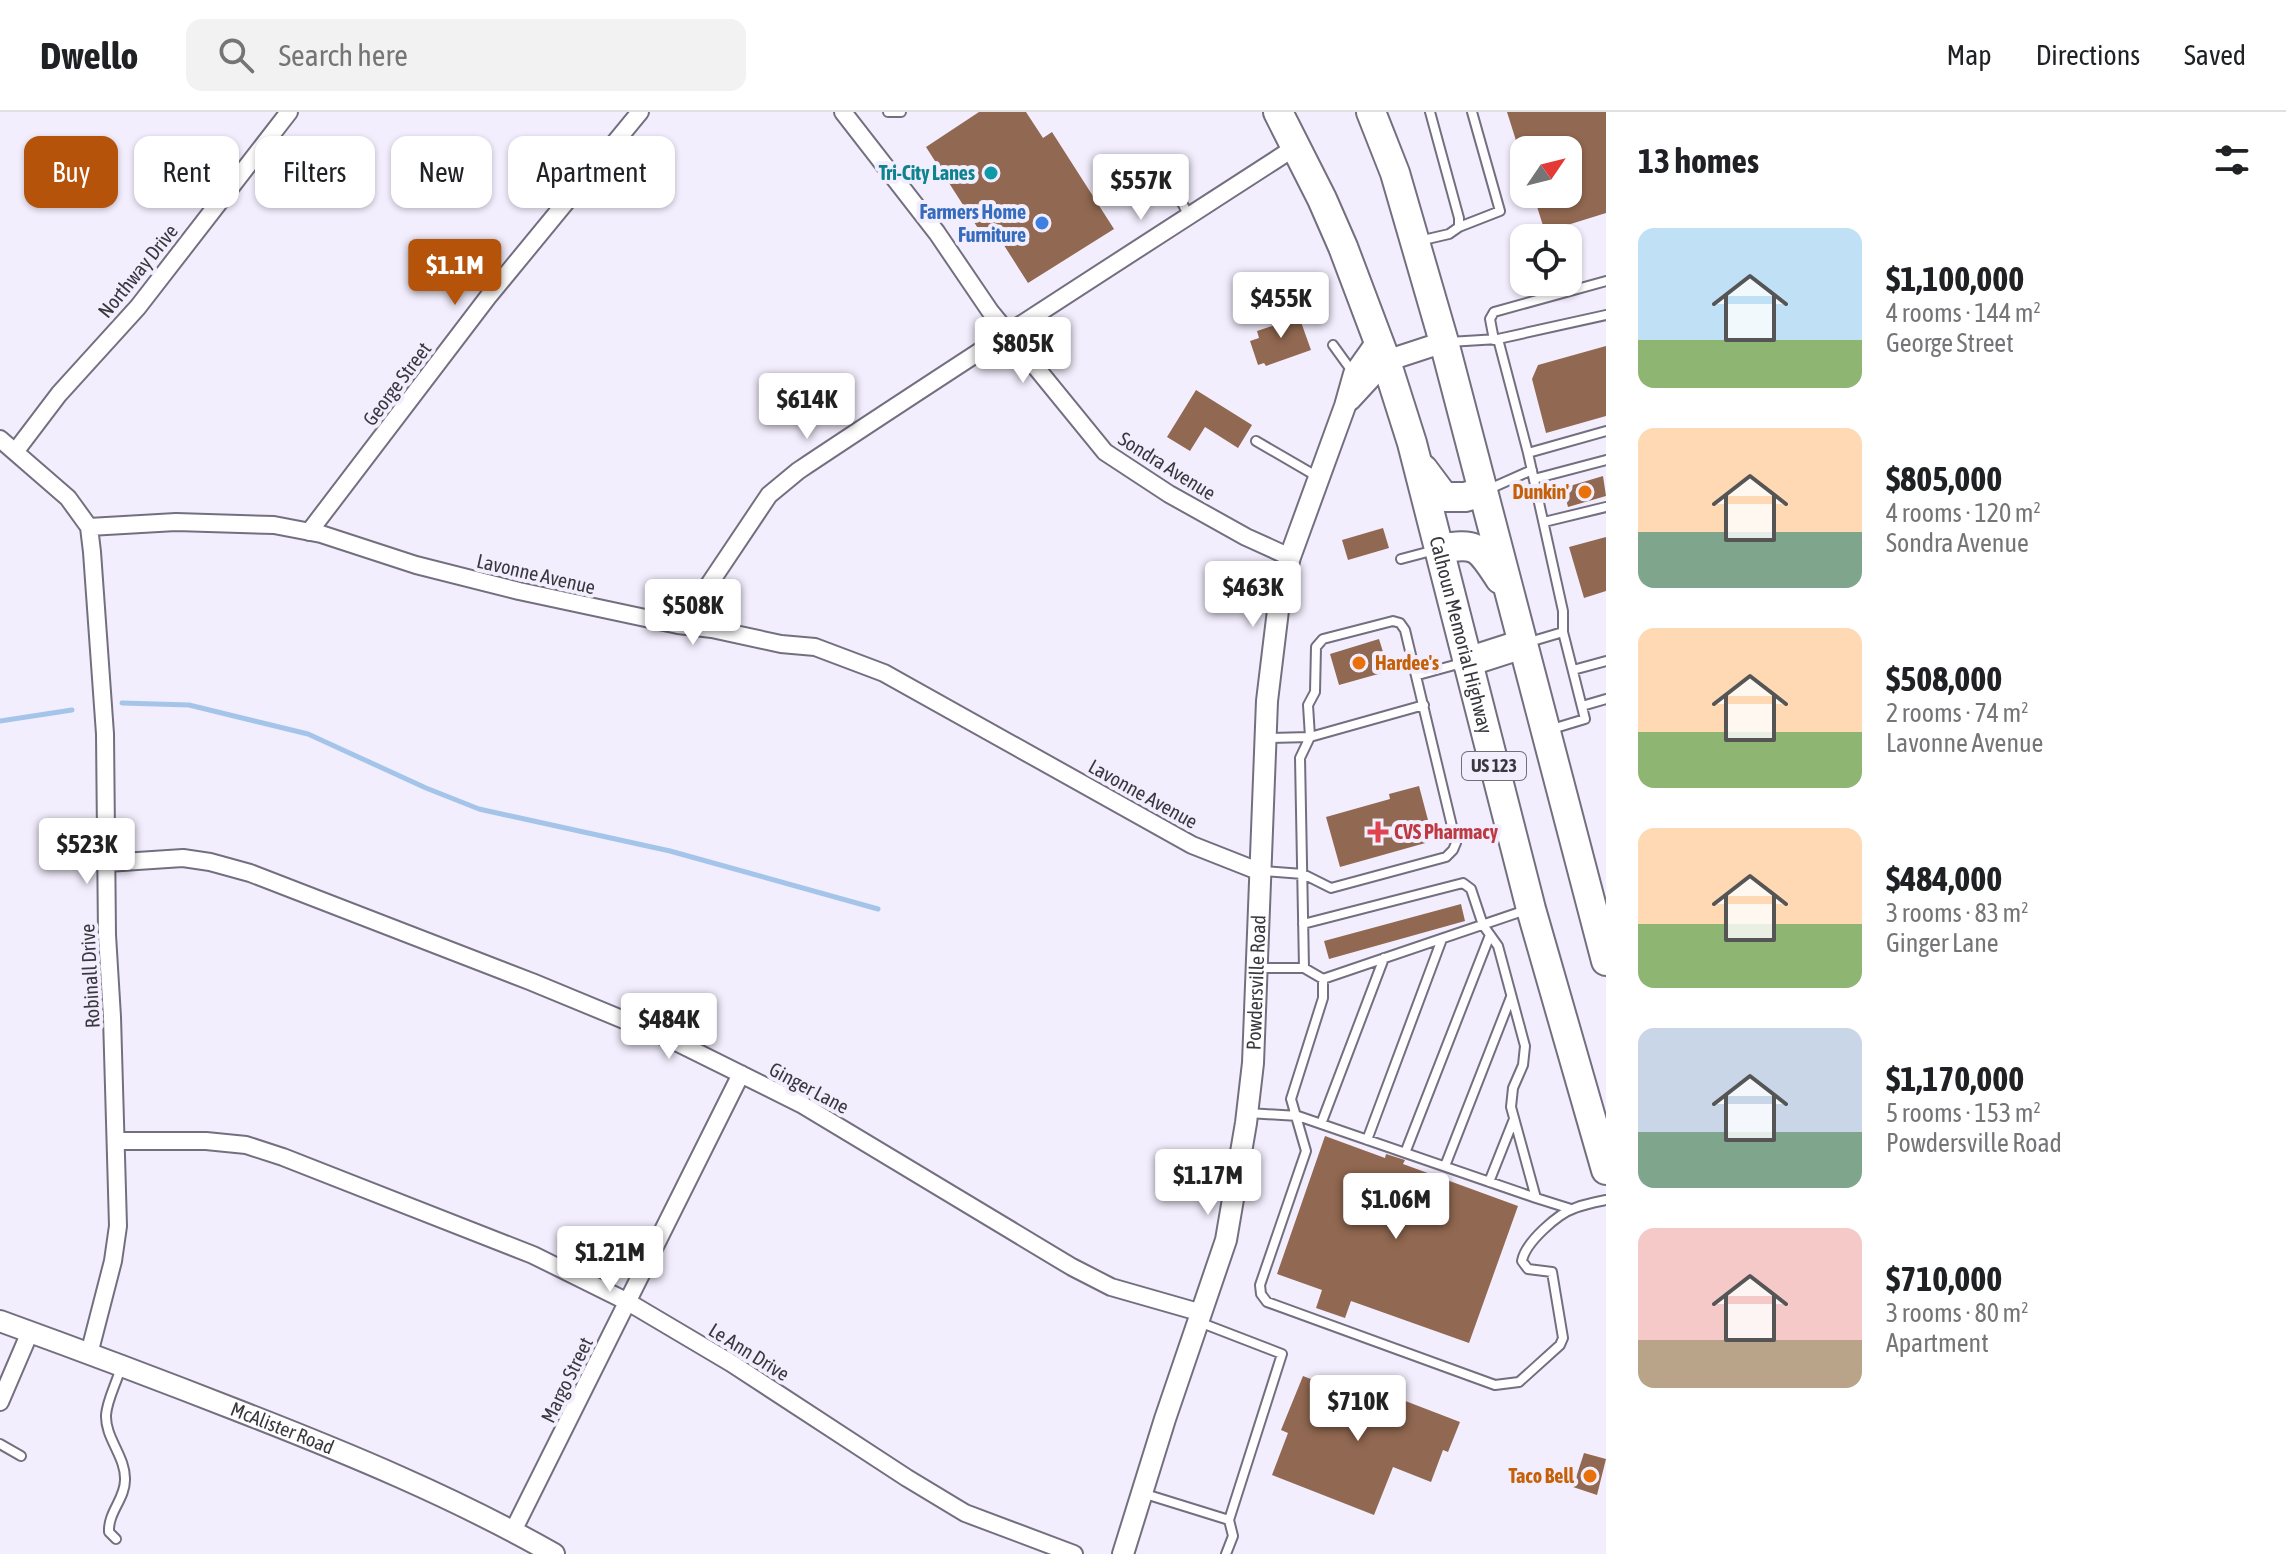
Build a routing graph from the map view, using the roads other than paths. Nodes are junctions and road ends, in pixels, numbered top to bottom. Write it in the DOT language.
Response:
graph roads {
  1 [pos="289,112"];
  2 [pos="640,112"];
  3 [pos="843,112"];
  4 [pos="888,112"];
  5 [pos="901,112"];
  6 [pos="1278,112"];
  7 [pos="1371,112"];
  8 [pos="1430,112"];
  9 [pos="1472,112"];
  10 [pos="1297,146"];
  11 [pos="1172,184"];
  12 [pos="1189,216"];
  13 [pos="1459,227"];
  14 [pos="1414,242"];
  15 [pos="1606,281"];
  16 [pos="1606,315"];
  17 [pos="1008,335"];
  18 [pos="1496,340"];
  19 [pos="1444,342"];
  20 [pos="1333,345"];
  21 [pos="1382,350"];
  22 [pos="1354,374"];
  23 [pos="1345,406"];
  24 [pos="1606,431"];
  25 [pos="0,439"];
  26 [pos="1256,441"];
  27 [pos="15,452"];
  28 [pos="1528,453"];
  29 [pos="1416,459"];
  30 [pos="1606,460"];
  31 [pos="1533,474"];
  32 [pos="1319,478"];
  33 [pos="1483,492"];
  34 [pos="1606,507"];
  35 [pos="1544,522"];
  36 [pos="89,527"];
  37 [pos="309,532"];
  38 [pos="1439,549"];
  39 [pos="1290,557"];
  40 [pos="1401,559"];
  41 [pos="1511,597"];
  42 [pos="678,625"];
  43 [pos="1563,632"];
  44 [pos="1523,644"];
  45 [pos="1606,661"];
  46 [pos="1467,662"];
  47 [pos="1573,670"];
  48 [pos="1418,675"];
  49 [pos="1606,699"];
  50 [pos="1424,705"];
  51 [pos="1582,706"];
  52 [pos="1545,731"];
  53 [pos="1310,737"];
  54 [pos="1265,738"];
  55 [pos="107,863"];
  56 [pos="1258,871"];
  57 [pos="1303,874"];
  58 [pos="1531,909"];
  59 [pos="1600,917"];
  60 [pos="1303,924"];
  61 [pos="1483,925"];
  62 [pos="1490,935"];
  63 [pos="1442,939"];
  64 [pos="1384,958"];
  65 [pos="1606,961"];
  66 [pos="1257,968"];
  67 [pos="1304,968"];
  68 [pos="1323,979"];
  69 [pos="1511,997"];
  70 [pos="741,1074"];
  71 [pos="1247,1112"];
  72 [pos="1298,1116"];
  73 [pos="1514,1118"];
  74 [pos="1321,1124"];
  75 [pos="1367,1140"];
  76 [pos="116,1141"];
  77 [pos="1405,1153"];
  78 [pos="1445,1166"];
  79 [pos="1606,1170"];
  80 [pos="1489,1182"];
  81 [pos="1536,1198"];
  82 [pos="1606,1200"];
  83 [pos="1571,1209"];
  84 [pos="628,1302"];
  85 [pos="1200,1318"];
  86 [pos="0,1321"];
  87 [pos="30,1332"];
  88 [pos="89,1354"];
  89 [pos="122,1367"];
  90 [pos="0,1402"];
  91 [pos="0,1444"];
  92 [pos="21,1456"];
  93 [pos="1142,1493"];
  94 [pos="1229,1520"];
  95 [pos="513,1531"];
  96 [pos="116,1539"];
  97 [pos="554,1554"];
  98 [pos="1074,1554"];
  99 [pos="1123,1554"];
  100 [pos="1226,1554"];
  1 -- 27 [label="street, Northway Drive"];
  2 -- 37 [label="street, George Street"];
  3 -- 17 [label="street, Sondra Avenue"];
  4 -- 5 [label="lane"];
  6 -- 10 [label="highway, Calhoun Memorial Highway / US 123"];
  7 -- 14 [label="highway, US 123"];
  8 -- 13 [label="lane"];
  9 -- 13 [label="lane"];
  10 -- 12 [label="street"];
  10 -- 21 [label="highway, Calhoun Memorial Highway / US 123"];
  11 -- 12 [label="lane"];
  12 -- 17 [label="street"];
  13 -- 14 [label="lane"];
  14 -- 19 [label="highway, US 123"];
  15 -- 18 [label="lane"];
  16 -- 18 [label="lane"];
  17 -- 39 [label="street, Sondra Avenue"];
  17 -- 42 [label="street"];
  18 -- 19 [label="lane"];
  18 -- 28 [label="lane"];
  19 -- 21 [label="street, Powdersville Road"];
  19 -- 33 [label="highway, US 123"];
  20 -- 22 [label="lane"];
  21 -- 22 [label="street, Powdersville Road"];
  21 -- 23 [label="street, Powdersville Road"];
  21 -- 29 [label="highway, Calhoun Memorial Highway / US 123"];
  22 -- 23 [label="street, Powdersville Road"];
  23 -- 32 [label="street, Powdersville Road"];
  24 -- 28 [label="lane"];
  25 -- 27 [label="street"];
  26 -- 32 [label="lane"];
  27 -- 36 [label="street"];
  28 -- 31 [label="lane"];
  29 -- 33 [label="highway"];
  29 -- 38 [label="highway, Calhoun Memorial Highway / US 123"];
  30 -- 31 [label="lane"];
  31 -- 33 [label="lane"];
  31 -- 35 [label="lane"];
  32 -- 39 [label="street, Powdersville Road"];
  33 -- 41 [label="highway, US 123"];
  34 -- 35 [label="lane"];
  35 -- 43 [label="lane"];
  36 -- 37 [label="street, Lavonne Avenue"];
  36 -- 55 [label="street, Robinall Drive"];
  37 -- 42 [label="street, Lavonne Avenue"];
  38 -- 40 [label="lane"];
  38 -- 41 [label="highway"];
  38 -- 46 [label="highway, Calhoun Memorial Highway / US 123"];
  39 -- 54 [label="street, Powdersville Road"];
  41 -- 44 [label="highway, US 123"];
  42 -- 56 [label="street, Lavonne Avenue"];
  43 -- 44 [label="lane"];
  43 -- 47 [label="lane"];
  44 -- 46 [label="highway"];
  44 -- 52 [label="highway, US 123"];
  45 -- 47 [label="lane"];
  46 -- 48 [label="lane"];
  46 -- 58 [label="highway, Calhoun Memorial Highway / US 123"];
  47 -- 51 [label="lane"];
  48 -- 50 [label="lane"];
  48 -- 53 [label="lane"];
  49 -- 51 [label="lane"];
  50 -- 53 [label="lane"];
  50 -- 57 [label="lane"];
  51 -- 52 [label="lane"];
  52 -- 59 [label="highway, US 123"];
  53 -- 54 [label="lane"];
  53 -- 57 [label="lane"];
  54 -- 56 [label="street, Powdersville Road"];
  55 -- 70 [label="street, Ginger Lane"];
  55 -- 76 [label="street, Robinall Drive"];
  56 -- 57 [label="lane"];
  56 -- 66 [label="street, Powdersville Road"];
  57 -- 60 [label="lane"];
  58 -- 61 [label="lane"];
  58 -- 79 [label="highway, Calhoun Memorial Highway / US 123"];
  59 -- 65 [label="highway, US 123"];
  60 -- 61 [label="lane"];
  60 -- 67 [label="lane"];
  61 -- 62 [label="lane"];
  61 -- 63 [label="lane"];
  62 -- 69 [label="lane"];
  62 -- 77 [label="lane"];
  63 -- 64 [label="lane"];
  63 -- 75 [label="lane"];
  64 -- 68 [label="lane"];
  64 -- 74 [label="lane"];
  66 -- 67 [label="lane"];
  66 -- 71 [label="street, Powdersville Road"];
  67 -- 68 [label="lane"];
  68 -- 72 [label="lane"];
  69 -- 73 [label="lane"];
  69 -- 78 [label="lane"];
  70 -- 84 [label="street, Margo Street"];
  70 -- 85 [label="street, Ginger Lane"];
  71 -- 72 [label="lane"];
  71 -- 85 [label="street, Powdersville Road"];
  72 -- 74 [label="lane"];
  72 -- 83 [label="lane"];
  73 -- 80 [label="lane"];
  73 -- 81 [label="lane"];
  74 -- 75 [label="lane"];
  75 -- 77 [label="lane"];
  76 -- 84 [label="street, Le Ann Drive"];
  76 -- 88 [label="street, Robinall Drive"];
  77 -- 78 [label="lane"];
  78 -- 80 [label="lane"];
  80 -- 81 [label="lane"];
  81 -- 83 [label="lane"];
  82 -- 83 [label="lane"];
  84 -- 95 [label="street, Margo Street"];
  84 -- 98 [label="street, Le Ann Drive"];
  85 -- 93 [label="street, Powdersville Road"];
  85 -- 94 [label="lane"];
  86 -- 87 [label="street, McAlister Road"];
  87 -- 88 [label="street, McAlister Road"];
  87 -- 90 [label="street"];
  88 -- 89 [label="street, McAlister Road"];
  89 -- 95 [label="street, McAlister Road"];
  89 -- 96 [label="lane"];
  91 -- 92 [label="lane"];
  93 -- 94 [label="lane"];
  93 -- 99 [label="street, Powdersville Road"];
  94 -- 100 [label="lane"];
  95 -- 97 [label="street, McAlister Road"];
}
